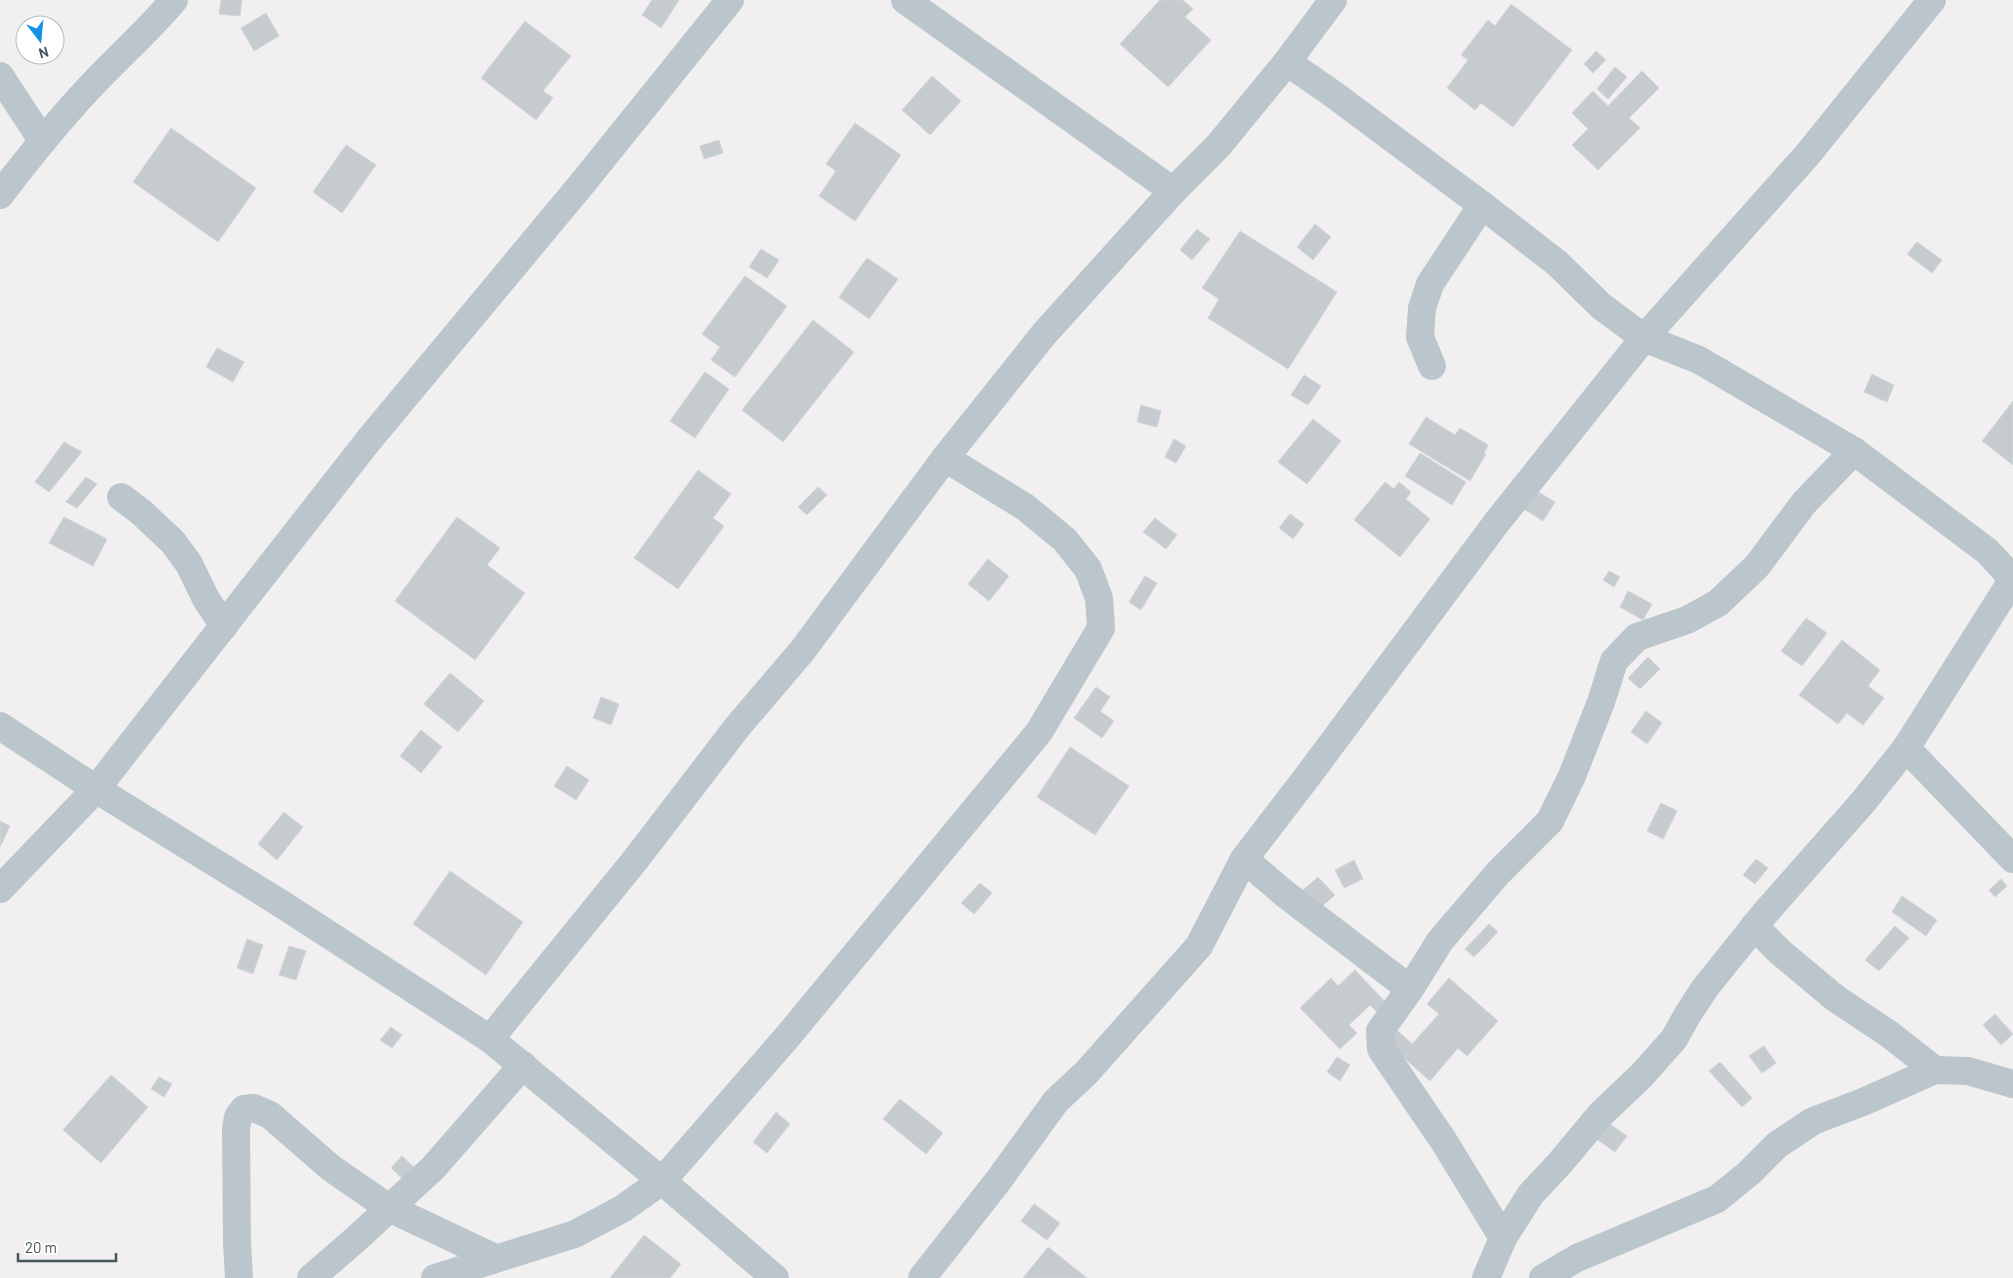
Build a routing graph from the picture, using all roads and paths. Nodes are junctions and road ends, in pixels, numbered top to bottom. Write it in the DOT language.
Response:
graph roads {
  1 [pos="174,0"];
  2 [pos="730,0"];
  3 [pos="905,0"];
  4 [pos="1333,0"];
  5 [pos="1932,0"];
  6 [pos="1287,62"];
  7 [pos="0,76"];
  8 [pos="42,140"];
  9 [pos="1173,191"];
  10 [pos="0,195"];
  11 [pos="1482,205"];
  12 [pos="1644,338"];
  13 [pos="1432,366"];
  14 [pos="1854,451"];
  15 [pos="945,458"];
  16 [pos="121,497"];
  17 [pos="2013,579"];
  18 [pos="224,626"];
  19 [pos="0,726"];
  20 [pos="1906,748"];
  21 [pos="96,789"];
  22 [pos="1244,859"];
  23 [pos="2013,859"];
  24 [pos="0,890"];
  25 [pos="1754,926"];
  26 [pos="1410,990"];
  27 [pos="490,1039"];
  28 [pos="523,1064"];
  29 [pos="1935,1070"];
  30 [pos="2013,1084"];
  31 [pos="662,1181"];
  32 [pos="389,1208"];
  33 [pos="1503,1238"];
  34 [pos="495,1258"];
  35 [pos="240,1278"];
  36 [pos="311,1278"];
  37 [pos="435,1278"];
  38 [pos="775,1278"];
  39 [pos="922,1278"];
  40 [pos="1486,1278"];
  41 [pos="1543,1278"];
  1 -- 8 [label="street"];
  2 -- 18 [label="street"];
  3 -- 9 [label="street"];
  4 -- 6 [label="street"];
  5 -- 12 [label="street"];
  6 -- 9 [label="street"];
  6 -- 11 [label="street"];
  7 -- 8 [label="street"];
  8 -- 10 [label="street"];
  9 -- 15 [label="street"];
  11 -- 12 [label="street"];
  11 -- 13 [label="street"];
  12 -- 14 [label="street"];
  12 -- 22 [label="street"];
  14 -- 17 [label="street"];
  14 -- 26 [label="street"];
  15 -- 27 [label="street"];
  15 -- 31 [label="street"];
  16 -- 18 [label="street"];
  17 -- 20 [label="street"];
  18 -- 21 [label="street"];
  19 -- 21 [label="street"];
  20 -- 23 [label="street"];
  20 -- 25 [label="street"];
  21 -- 24 [label="street"];
  21 -- 27 [label="street"];
  22 -- 26 [label="street"];
  22 -- 39 [label="street"];
  25 -- 29 [label="street"];
  25 -- 33 [label="street"];
  26 -- 33 [label="street"];
  27 -- 28 [label="street"];
  28 -- 31 [label="street"];
  28 -- 32 [label="street"];
  29 -- 30 [label="street"];
  29 -- 41 [label="street"];
  31 -- 34 [label="street"];
  31 -- 38 [label="street"];
  32 -- 34 [label="street"];
  32 -- 35 [label="street"];
  32 -- 36 [label="street"];
  33 -- 40 [label="street"];
  34 -- 37 [label="street"];
}
